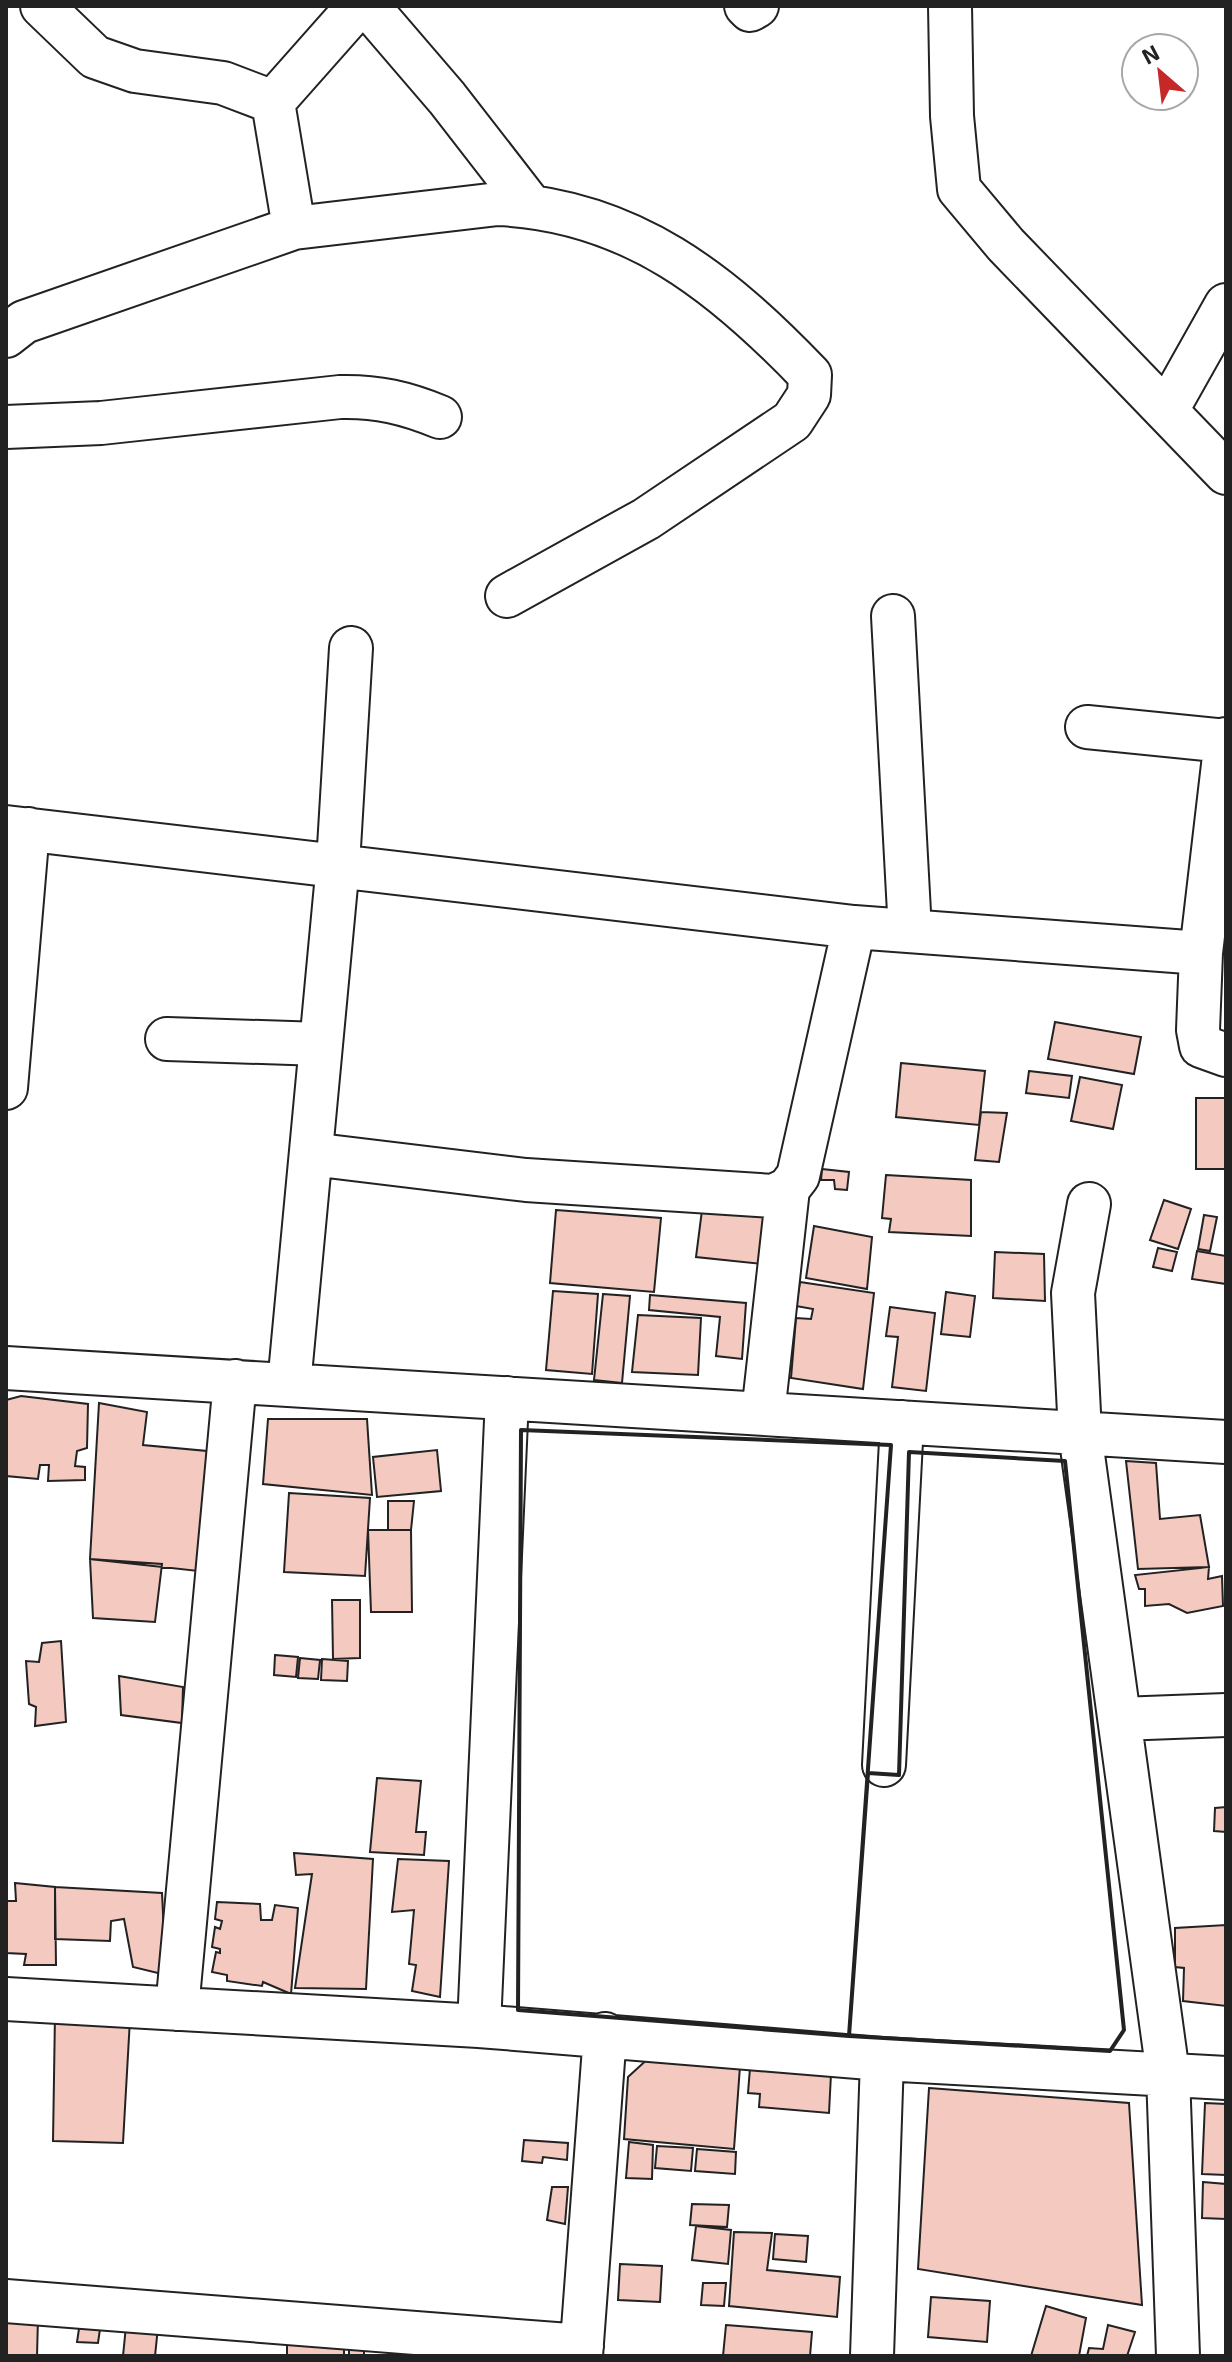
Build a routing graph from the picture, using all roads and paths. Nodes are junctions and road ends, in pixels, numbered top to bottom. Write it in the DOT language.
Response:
graph roads {
  1 [pos="42,6"];
  2 [pos="358,6"];
  3 [pos="368,6"];
  4 [pos="746,6"];
  5 [pos="757,6"];
  6 [pos="950,6"];
  7 [pos="273,102"];
  8 [pos="530,205"];
  9 [pos="294,228"];
  10 [pos="1226,305"];
  11 [pos="6,336"];
  12 [pos="1167,410"];
  13 [pos="440,417"];
  14 [pos="6,427"];
  15 [pos="1226,473"];
  16 [pos="507,596"];
  17 [pos="893,616"];
  18 [pos="351,648"];
  19 [pos="1087,727"];
  20 [pos="1226,740"];
  21 [pos="17,828"];
  22 [pos="1220,845"];
  23 [pos="338,864"];
  24 [pos="854,927"];
  25 [pos="910,931"];
  26 [pos="1201,953"];
  27 [pos="167,1039"];
  28 [pos="321,1044"];
  29 [pos="1226,1055"];
  30 [pos="6,1088"];
  31 [pos="311,1154"];
  32 [pos="788,1189"];
  33 [pos="1089,1204"];
  34 [pos="6,1368"];
  35 [pos="235,1381"];
  36 [pos="289,1385"];
  37 [pos="507,1398"];
  38 [pos="763,1414"];
  39 [pos="902,1422"];
  40 [pos="1080,1433"];
  41 [pos="1226,1442"];
  42 [pos="1226,1715"];
  43 [pos="1120,1719"];
  44 [pos="884,1765"];
  45 [pos="6,1999"];
  46 [pos="177,2009"];
  47 [pos="479,2026"];
  48 [pos="605,2034"];
  49 [pos="882,2059"];
  50 [pos="1168,2074"];
  51 [pos="1226,2078"];
  52 [pos="6,2301"];
  53 [pos="581,2351"];
  54 [pos="872,2356"];
  55 [pos="1178,2356"];
  1 -- 7 [label="street"];
  2 -- 7 [label="street"];
  3 -- 8 [label="street"];
  4 -- 5 [label="street"];
  6 -- 12 [label="street"];
  7 -- 9 [label="street"];
  8 -- 9 [label="street"];
  8 -- 16 [label="street"];
  9 -- 11 [label="street"];
  10 -- 12 [label="street"];
  12 -- 15 [label="street"];
  13 -- 14 [label="street"];
  17 -- 25 [label="street"];
  18 -- 23 [label="street"];
  19 -- 20 [label="street"];
  20 -- 22 [label="street"];
  21 -- 23 [label="street"];
  21 -- 30 [label="street"];
  22 -- 26 [label="street"];
  23 -- 24 [label="street"];
  23 -- 28 [label="street"];
  24 -- 25 [label="street"];
  24 -- 32 [label="street"];
  25 -- 26 [label="street"];
  26 -- 29 [label="street"];
  27 -- 28 [label="street"];
  28 -- 31 [label="street"];
  31 -- 32 [label="street"];
  31 -- 36 [label="street"];
  32 -- 38 [label="street"];
  33 -- 40 [label="street"];
  34 -- 35 [label="street"];
  35 -- 36 [label="street"];
  35 -- 46 [label="street"];
  36 -- 37 [label="street"];
  37 -- 38 [label="street"];
  37 -- 47 [label="street"];
  38 -- 39 [label="street"];
  39 -- 40 [label="street"];
  39 -- 44 [label="street"];
  40 -- 41 [label="street"];
  40 -- 43 [label="street"];
  42 -- 43 [label="street"];
  43 -- 50 [label="street"];
  45 -- 46 [label="street"];
  46 -- 47 [label="street"];
  47 -- 48 [label="street"];
  48 -- 49 [label="street"];
  48 -- 53 [label="street"];
  49 -- 50 [label="street"];
  49 -- 54 [label="street"];
  50 -- 51 [label="street"];
  50 -- 55 [label="street"];
  52 -- 53 [label="street"];
}
